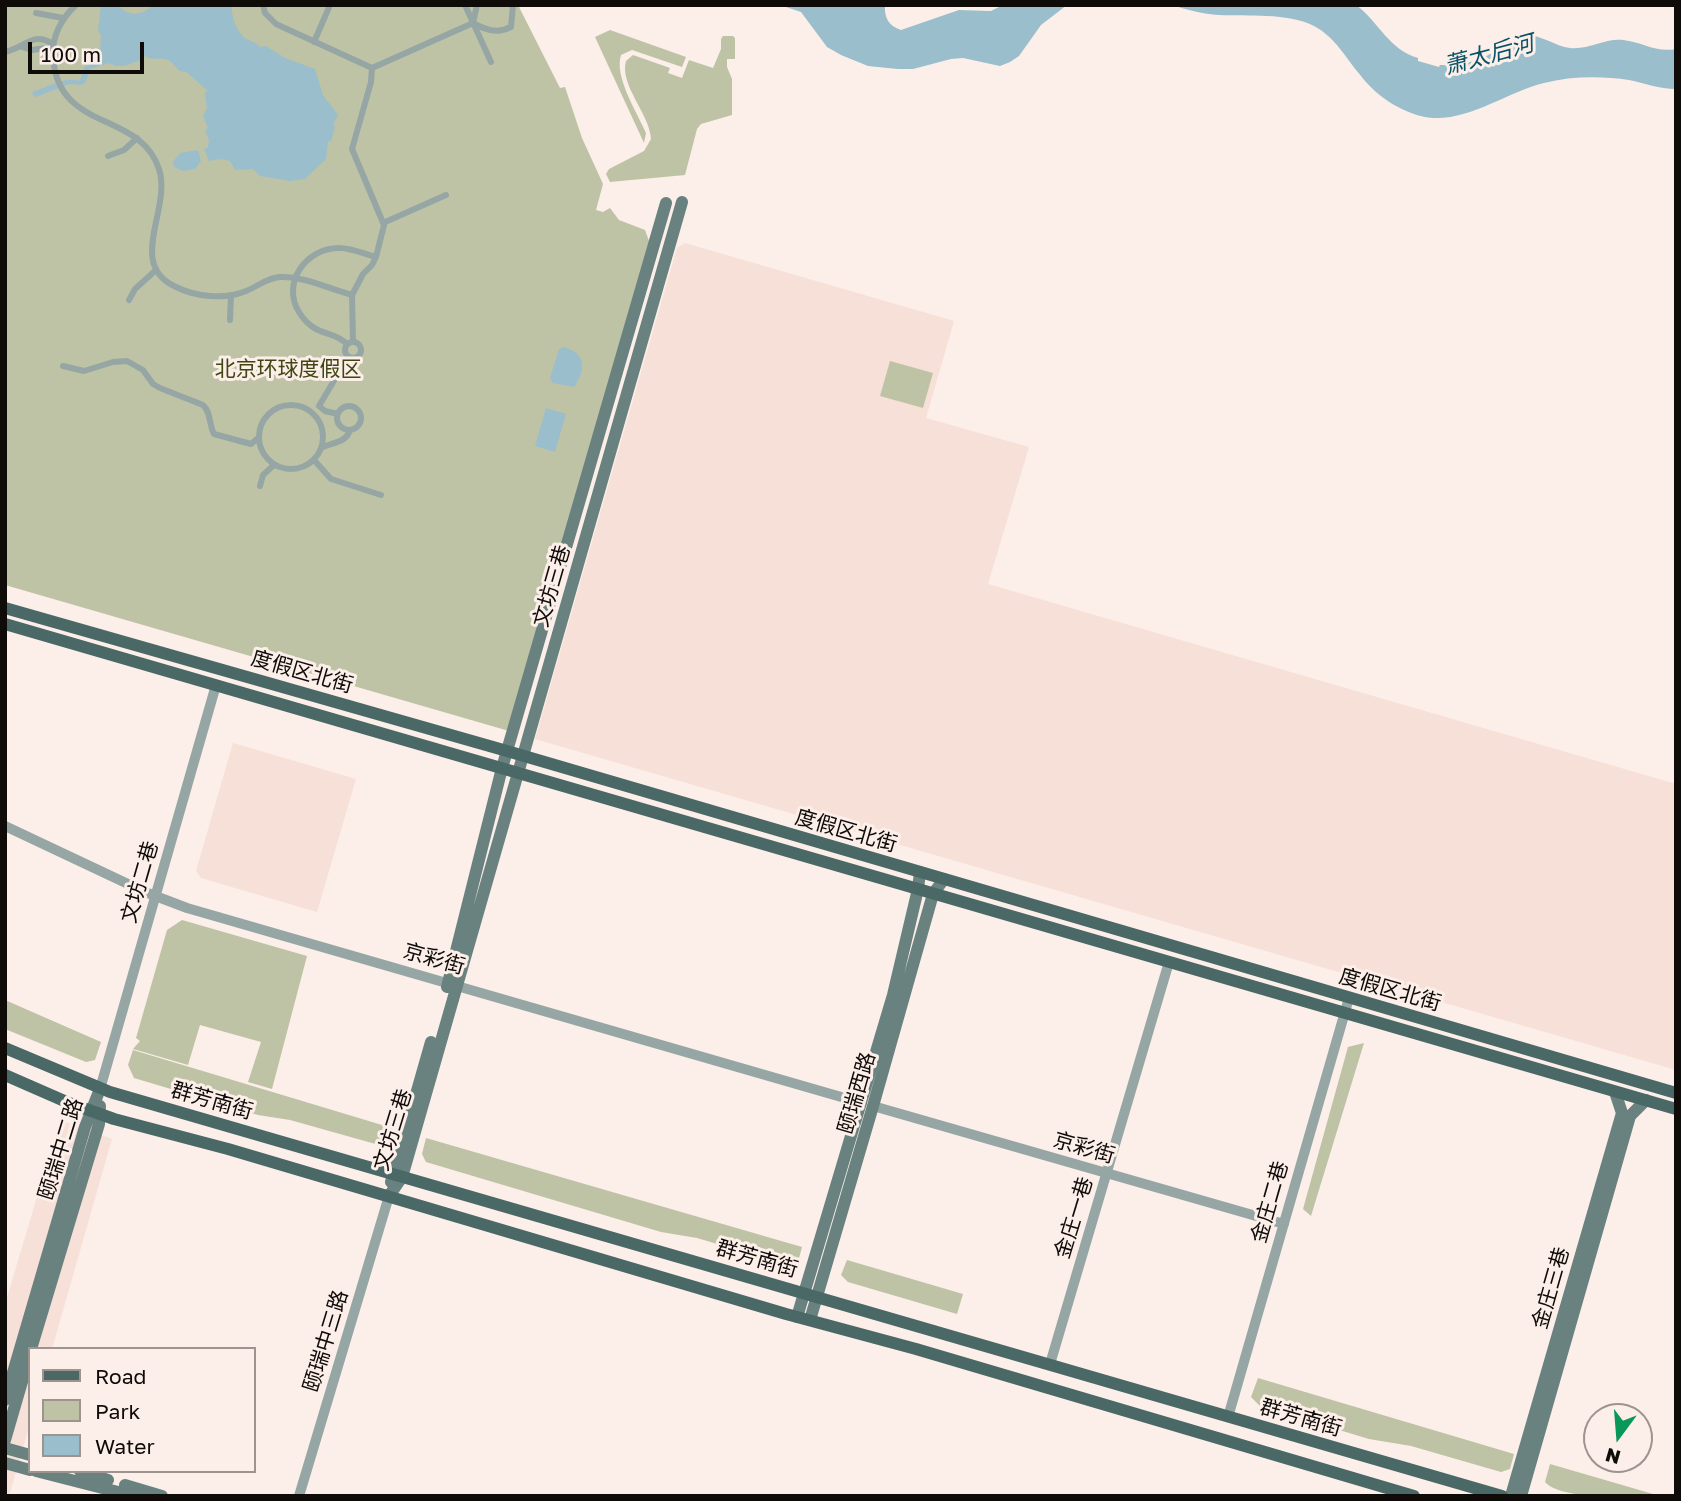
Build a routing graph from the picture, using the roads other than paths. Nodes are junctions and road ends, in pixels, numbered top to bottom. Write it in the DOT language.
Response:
graph roads {
  1 [pos="76,5"];
  2 [pos="263,5"];
  3 [pos="330,5"];
  4 [pos="465,5"];
  5 [pos="477,5"];
  6 [pos="513,5"];
  7 [pos="36,13"];
  8 [pos="63,18"];
  9 [pos="473,23"];
  10 [pos="314,41"];
  11 [pos="53,46"];
  12 [pos="22,47"];
  13 [pos="5,52"];
  14 [pos="491,62"];
  15 [pos="372,68"];
  16 [pos="137,138"];
  17 [pos="108,156"];
  18 [pos="446,195"];
  19 [pos="682,202"];
  20 [pos="666,203"];
  21 [pos="383,223"];
  22 [pos="376,257"];
  23 [pos="156,270"];
  24 [pos="295,278"];
  25 [pos="231,295"];
  26 [pos="352,295"];
  27 [pos="129,300"];
  28 [pos="230,320"];
  29 [pos="350,343"];
  30 [pos="348,357"];
  31 [pos="63,366"];
  32 [pos="319,407"];
  33 [pos="313,414"];
  34 [pos="338,414"];
  35 [pos="350,430"];
  36 [pos="258,438"];
  37 [pos="321,448"];
  38 [pos="314,460"];
  39 [pos="275,465"];
  40 [pos="260,486"];
  41 [pos="381,495"];
  42 [pos="5,608"];
  43 [pos="5,624"];
  44 [pos="216,685"];
  45 [pos="507,751"];
  46 [pos="522,756"];
  47 [pos="502,768"];
  48 [pos="519,773"];
  49 [pos="5,826"];
  50 [pos="920,872"];
  51 [pos="944,878"];
  52 [pos="918,889"];
  53 [pos="933,894"];
  54 [pos="156,896"];
  55 [pos="1169,962"];
  56 [pos="453,984"];
  57 [pos="1313,988"];
  58 [pos="1349,998"];
  59 [pos="1308,1002"];
  60 [pos="1386,1009"];
  61 [pos="1345,1013"];
  62 [pos="1381,1023"];
  63 [pos="5,1048"];
  64 [pos="5,1075"];
  65 [pos="100,1089"];
  66 [pos="1615,1092"];
  67 [pos="1676,1093"];
  68 [pos="1646,1100"];
  69 [pos="868,1104"];
  70 [pos="1676,1109"];
  71 [pos="95,1112"];
  72 [pos="397,1175"];
  73 [pos="1107,1175"];
  74 [pos="388,1196"];
  75 [pos="1284,1224"];
  76 [pos="811,1294"];
  77 [pos="803,1319"];
  78 [pos="32,1347"];
  79 [pos="28,1361"];
  80 [pos="1051,1364"];
  81 [pos="5,1400"];
  82 [pos="1228,1417"];
  83 [pos="5,1440"];
  84 [pos="5,1448"];
  85 [pos="28,1454"];
  86 [pos="5,1462"];
  87 [pos="28,1469"];
  88 [pos="44,1473"];
  89 [pos="86,1473"];
  90 [pos="134,1496"];
  91 [pos="162,1496"];
  92 [pos="299,1496"];
  93 [pos="1414,1496"];
  94 [pos="1502,1496"];
  95 [pos="1511,1496"];
  96 [pos="1521,1496"];
  1 -- 8 [label="street"];
  2 -- 10 [label="street"];
  3 -- 10 [label="street"];
  4 -- 9 [label="street"];
  5 -- 9 [label="street"];
  6 -- 9 [label="street"];
  7 -- 8 [label="street"];
  8 -- 11 [label="street"];
  9 -- 14 [label="street"];
  9 -- 15 [label="street"];
  10 -- 15 [label="street"];
  11 -- 12 [label="street"];
  11 -- 12 [label="street"];
  11 -- 16 [label="street"];
  12 -- 13 [label="street"];
  15 -- 21 [label="street"];
  16 -- 17 [label="street"];
  16 -- 23 [label="street"];
  18 -- 21 [label="street"];
  19 -- 46 [label="main road, 文坊三巷"];
  20 -- 45 [label="main road, 文坊三巷"];
  21 -- 22 [label="street"];
  22 -- 24 [label="street"];
  22 -- 26 [label="street"];
  23 -- 25 [label="street"];
  23 -- 27 [label="street"];
  24 -- 25 [label="street"];
  24 -- 26 [label="street"];
  24 -- 29 [label="street"];
  25 -- 28 [label="street"];
  26 -- 29 [label="street"];
  29 -- 30 [label="street"];
  29 -- 30 [label="street"];
  30 -- 32 [label="street"];
  31 -- 36 [label="street"];
  32 -- 33 [label="street"];
  32 -- 34 [label="street"];
  33 -- 36 [label="street"];
  33 -- 37 [label="street"];
  34 -- 35 [label="street"];
  34 -- 35 [label="street"];
  35 -- 37 [label="street"];
  36 -- 39 [label="street"];
  37 -- 38 [label="street"];
  38 -- 39 [label="street"];
  38 -- 41 [label="street"];
  39 -- 40 [label="street"];
  42 -- 45 [label="main road, 度假区北街"];
  43 -- 44 [label="main road, 度假区北街"];
  44 -- 47 [label="main road, 度假区北街"];
  44 -- 54 [label="street, 文坊二巷"];
  45 -- 46 [label="main road, 度假区北街"];
  45 -- 47 [label="main road, 文坊三巷"];
  46 -- 48 [label="main road, 文坊三巷"];
  46 -- 50 [label="main road, 度假区北街"];
  47 -- 48 [label="main road, 度假区北街"];
  47 -- 56 [label="main road, 文坊三巷"];
  48 -- 52 [label="main road, 度假区北街"];
  48 -- 56 [label="main road, 文坊三巷"];
  49 -- 54 [label="street, 京彩街"];
  50 -- 51 [label="main road, 度假区北街"];
  50 -- 52 [label="main road, 颐瑞西路"];
  51 -- 53 [label="main road, 颐瑞西路"];
  51 -- 57 [label="main road, 度假区北街"];
  52 -- 53 [label="main road, 度假区北街"];
  52 -- 69 [label="main road, 颐瑞西路"];
  53 -- 55 [label="main road, 度假区北街"];
  53 -- 69 [label="main road, 颐瑞西路"];
  54 -- 56 [label="street, 京彩街"];
  54 -- 65 [label="street, 文坊二巷"];
  55 -- 59 [label="main road, 度假区北街"];
  55 -- 73 [label="street, 金庄一巷"];
  56 -- 69 [label="street, 京彩街"];
  56 -- 72 [label="main road, 文坊三巷"];
  57 -- 58 [label="main road, 度假区北街"];
  57 -- 59 [label="main road"];
  58 -- 60 [label="main road, 度假区北街"];
  58 -- 61 [label="street, 金庄二巷"];
  59 -- 61 [label="main road, 度假区北街"];
  60 -- 62 [label="main road"];
  60 -- 67 [label="main road, 度假区北街"];
  61 -- 62 [label="main road, 度假区北街"];
  61 -- 75 [label="street, 金庄二巷"];
  62 -- 66 [label="main road, 度假区北街"];
  63 -- 65 [label="main road, 群芳南街"];
  64 -- 71 [label="main road, 群芳南街"];
  65 -- 71 [label="main road, 颐瑞中二路"];
  65 -- 72 [label="main road, 群芳南街"];
  66 -- 68 [label="main road, 度假区北街"];
  66 -- 95 [label="main road, 金庄三巷"];
  68 -- 70 [label="main road, 度假区北街"];
  68 -- 96 [label="main road, 金庄三巷"];
  69 -- 73 [label="street, 京彩街"];
  69 -- 76 [label="main road, 颐瑞西路"];
  71 -- 74 [label="main road, 群芳南街"];
  71 -- 78 [label="main road, 颐瑞中二路"];
  71 -- 81 [label="main road, 颐瑞中二路"];
  72 -- 74 [label="main road, 文坊三巷"];
  72 -- 76 [label="main road, 群芳南街"];
  73 -- 75 [label="street, 京彩街"];
  73 -- 80 [label="street, 金庄一巷"];
  74 -- 77 [label="main road, 群芳南街"];
  74 -- 92 [label="street, 颐瑞中三路"];
  75 -- 82 [label="street, 金庄二巷"];
  76 -- 77 [label="main road, 颐瑞西路"];
  76 -- 80 [label="main road, 群芳南街"];
  77 -- 93 [label="main road, 群芳南街"];
  79 -- 83 [label="main road"];
  80 -- 82 [label="main road, 群芳南街"];
  82 -- 94 [label="main road, 群芳南街"];
  84 -- 85 [label="main road"];
  86 -- 87 [label="main road"];
  88 -- 90 [label="main road"];
  89 -- 91 [label="main road"];
}
